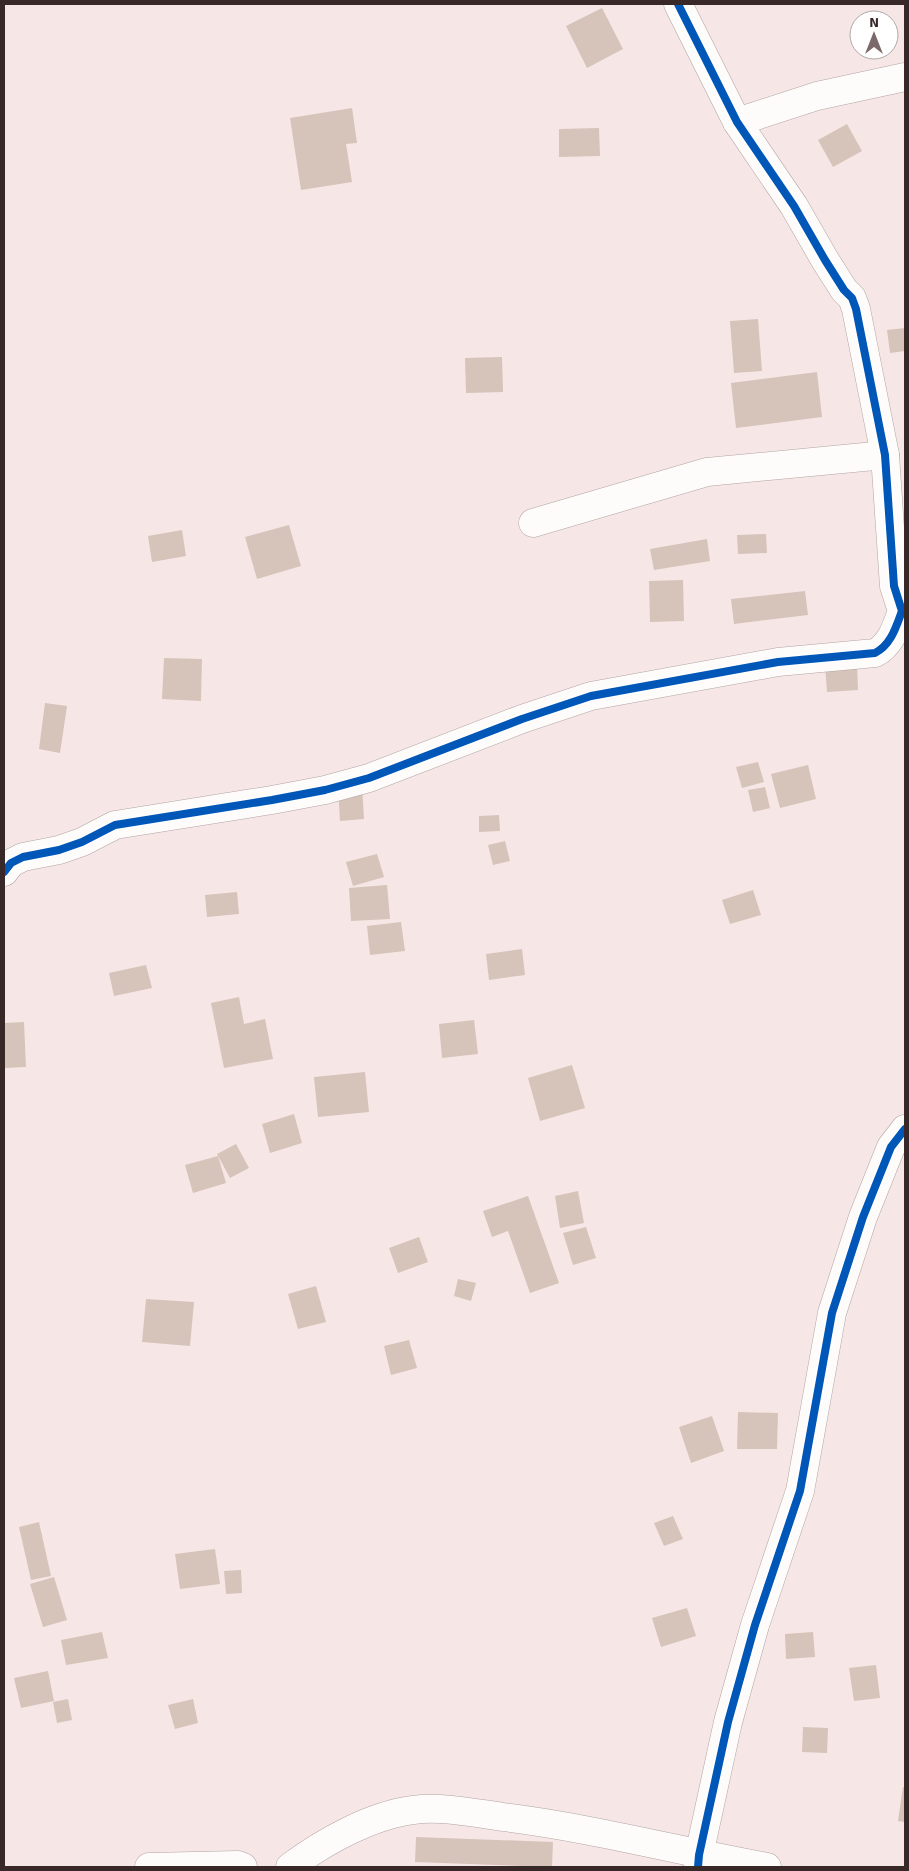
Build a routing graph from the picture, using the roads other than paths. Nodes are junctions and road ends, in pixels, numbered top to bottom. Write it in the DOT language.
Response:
graph roads {
  1 [pos="678,4"];
  2 [pos="905,77"];
  3 [pos="737,122"];
  4 [pos="885,454"];
  5 [pos="533,523"];
  6 [pos="904,612"];
  7 [pos="4,872"];
  8 [pos="905,1129"];
  9 [pos="698,1861"];
  10 [pos="149,1867"];
  11 [pos="244,1867"];
  12 [pos="290,1867"];
  13 [pos="767,1867"];
  1 -- 3 [label="street"];
  2 -- 3 [label="street"];
  3 -- 4 [label="street"];
  4 -- 5 [label="street"];
  4 -- 6 [label="street"];
  6 -- 7 [label="street"];
  8 -- 9 [label="street"];
  9 -- 12 [label="street"];
  9 -- 13 [label="street"];
  10 -- 11 [label="street"];
}
